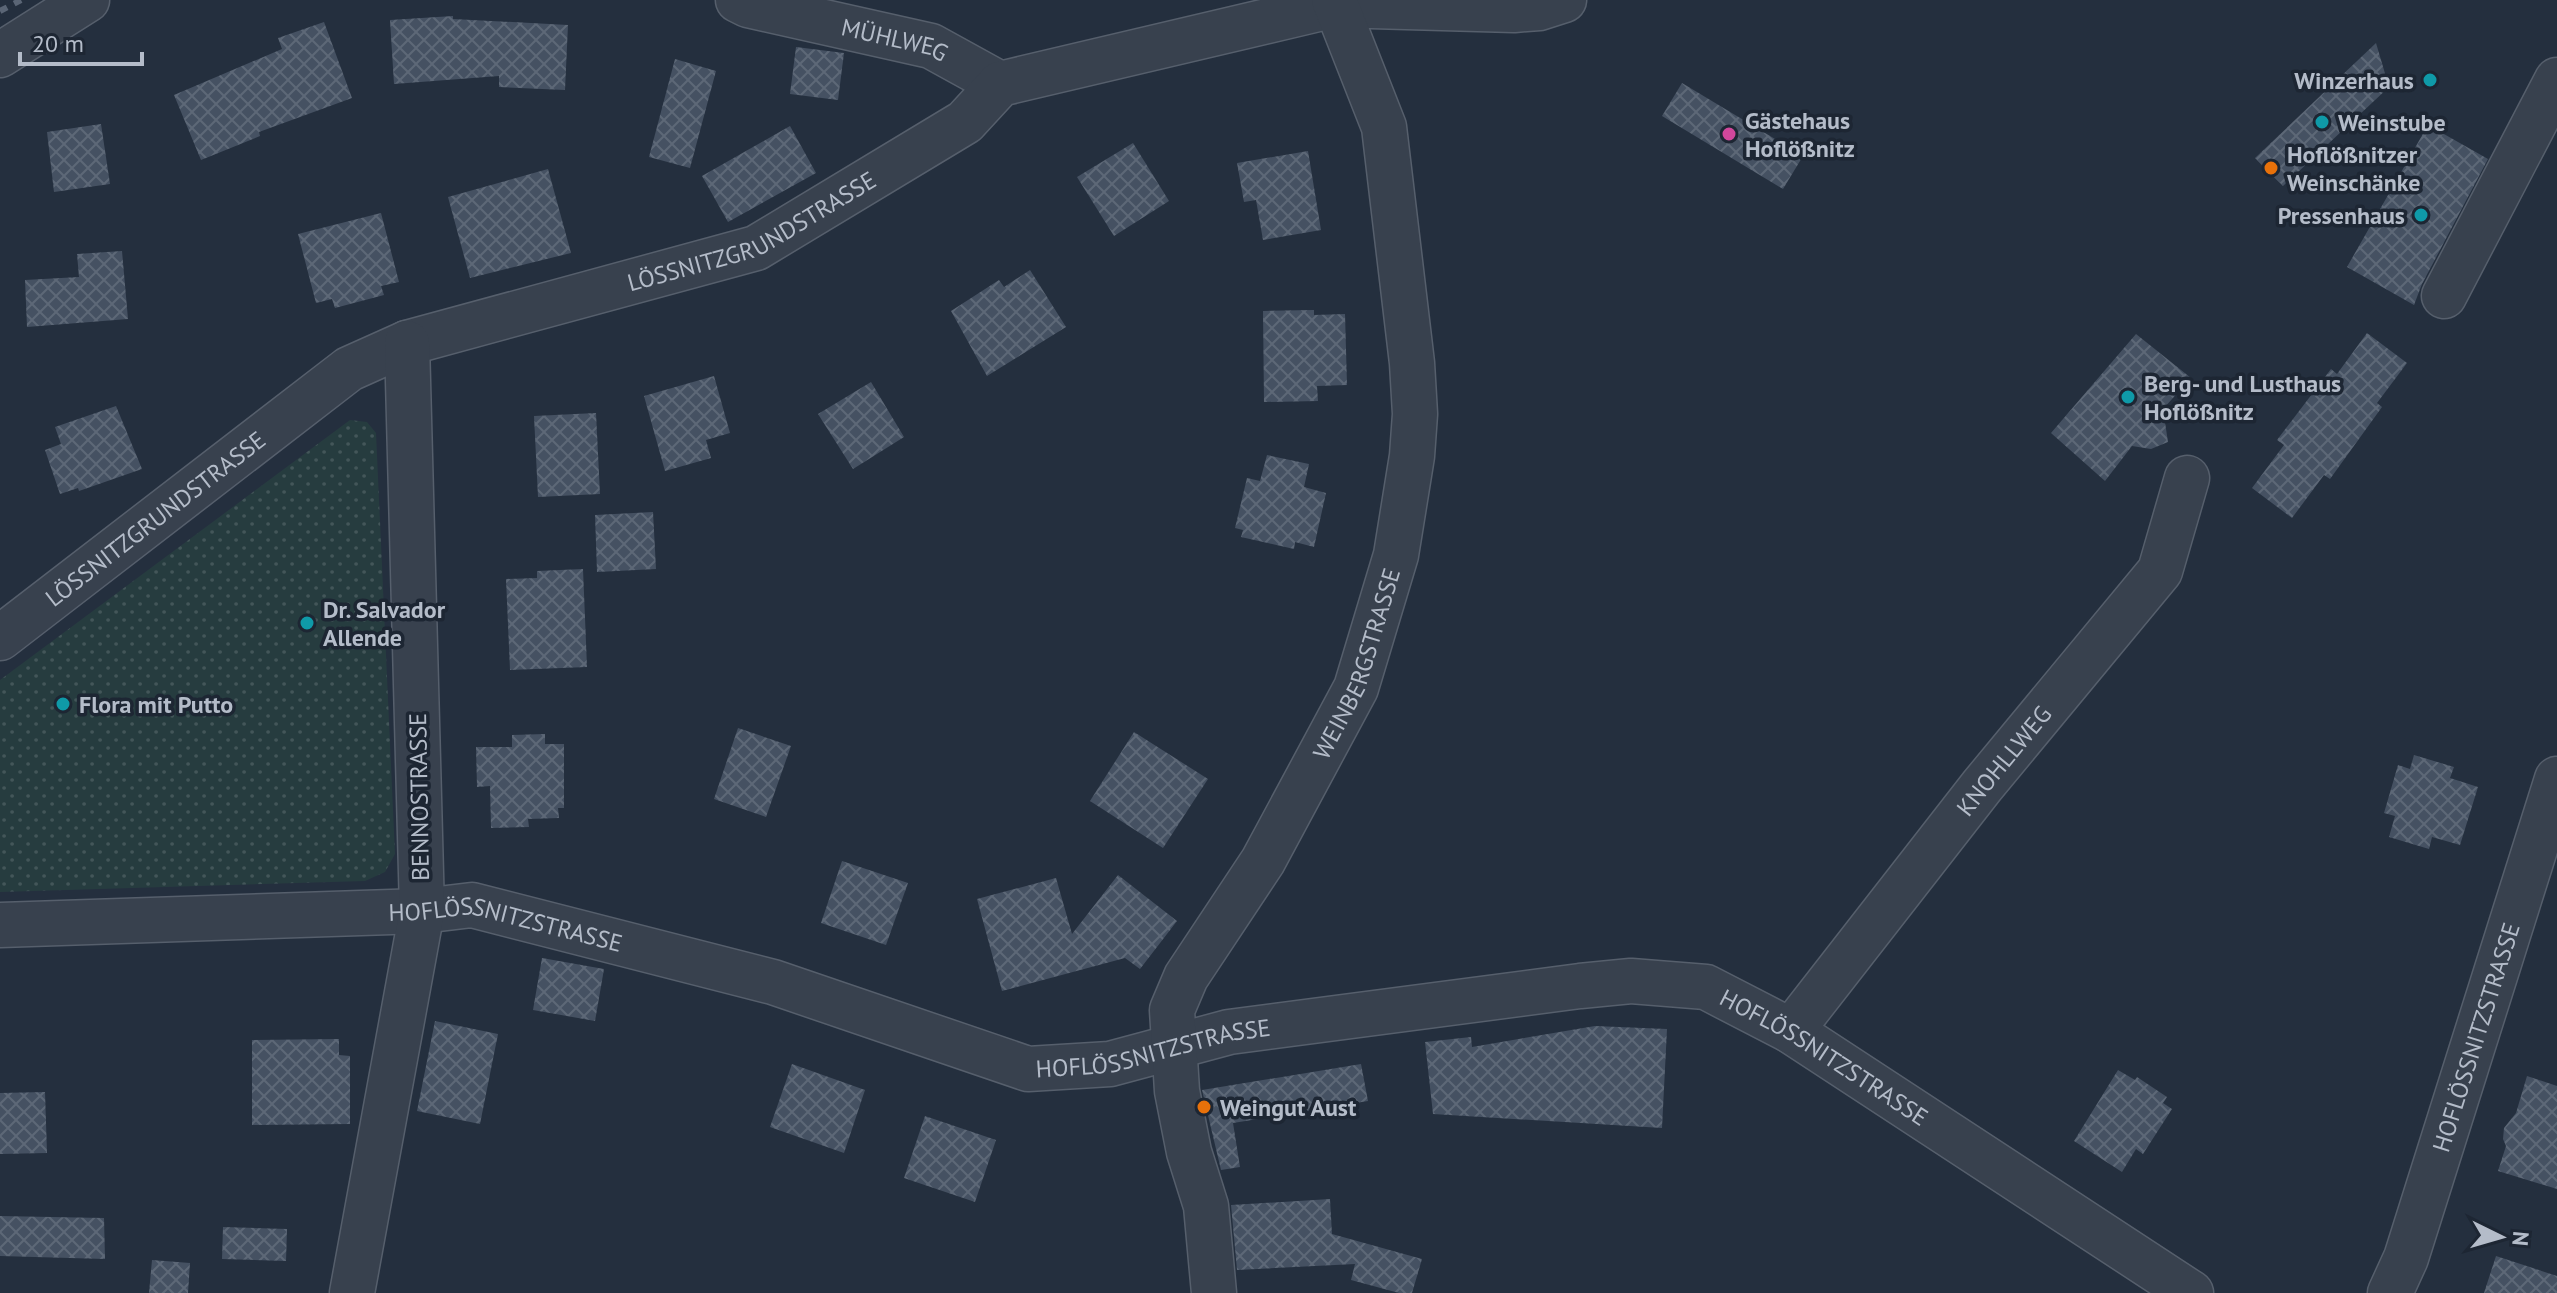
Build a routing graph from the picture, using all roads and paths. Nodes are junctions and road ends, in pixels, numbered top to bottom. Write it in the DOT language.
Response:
graph roads {
  1 [pos="87,0"];
  2 [pos="738,0"];
  3 [pos="1564,0"];
  4 [pos="1335,3"];
  5 [pos="0,55"];
  6 [pos="2557,80"];
  7 [pos="1000,84"];
  8 [pos="2444,296"];
  9 [pos="407,343"];
  10 [pos="2187,478"];
  11 [pos="0,638"];
  12 [pos="2557,779"];
  13 [pos="422,911"];
  14 [pos="0,925"];
  15 [pos="1791,1031"];
  16 [pos="1174,1045"];
  17 [pos="352,1293"];
  18 [pos="1214,1293"];
  19 [pos="2191,1293"];
  20 [pos="2390,1293"];
  1 -- 5 [label="street"];
  2 -- 7 [label="street, MÜHLWEG"];
  3 -- 4 [label="street"];
  4 -- 7 [label="street"];
  4 -- 16 [label="street, WEINBERGSTRASSE"];
  6 -- 8 [label="street"];
  7 -- 9 [label="street, LÖSSNITZGRUNDSTRASSE"];
  9 -- 11 [label="street, LÖSSNITZGRUNDSTRASSE"];
  9 -- 13 [label="street, BENNOSTRASSE"];
  10 -- 15 [label="street, KNOHLLWEG"];
  12 -- 20 [label="street, HOFLÖSSNITZSTRASSE"];
  13 -- 14 [label="street, HOFLÖSSNITZSTRASSE"];
  13 -- 16 [label="street, HOFLÖSSNITZSTRASSE"];
  13 -- 17 [label="street, BENNOSTRASSE"];
  15 -- 16 [label="street, HOFLÖSSNITZSTRASSE"];
  15 -- 19 [label="street, HOFLÖSSNITZSTRASSE"];
  16 -- 18 [label="street, WEINBERGSTRASSE"];
}
